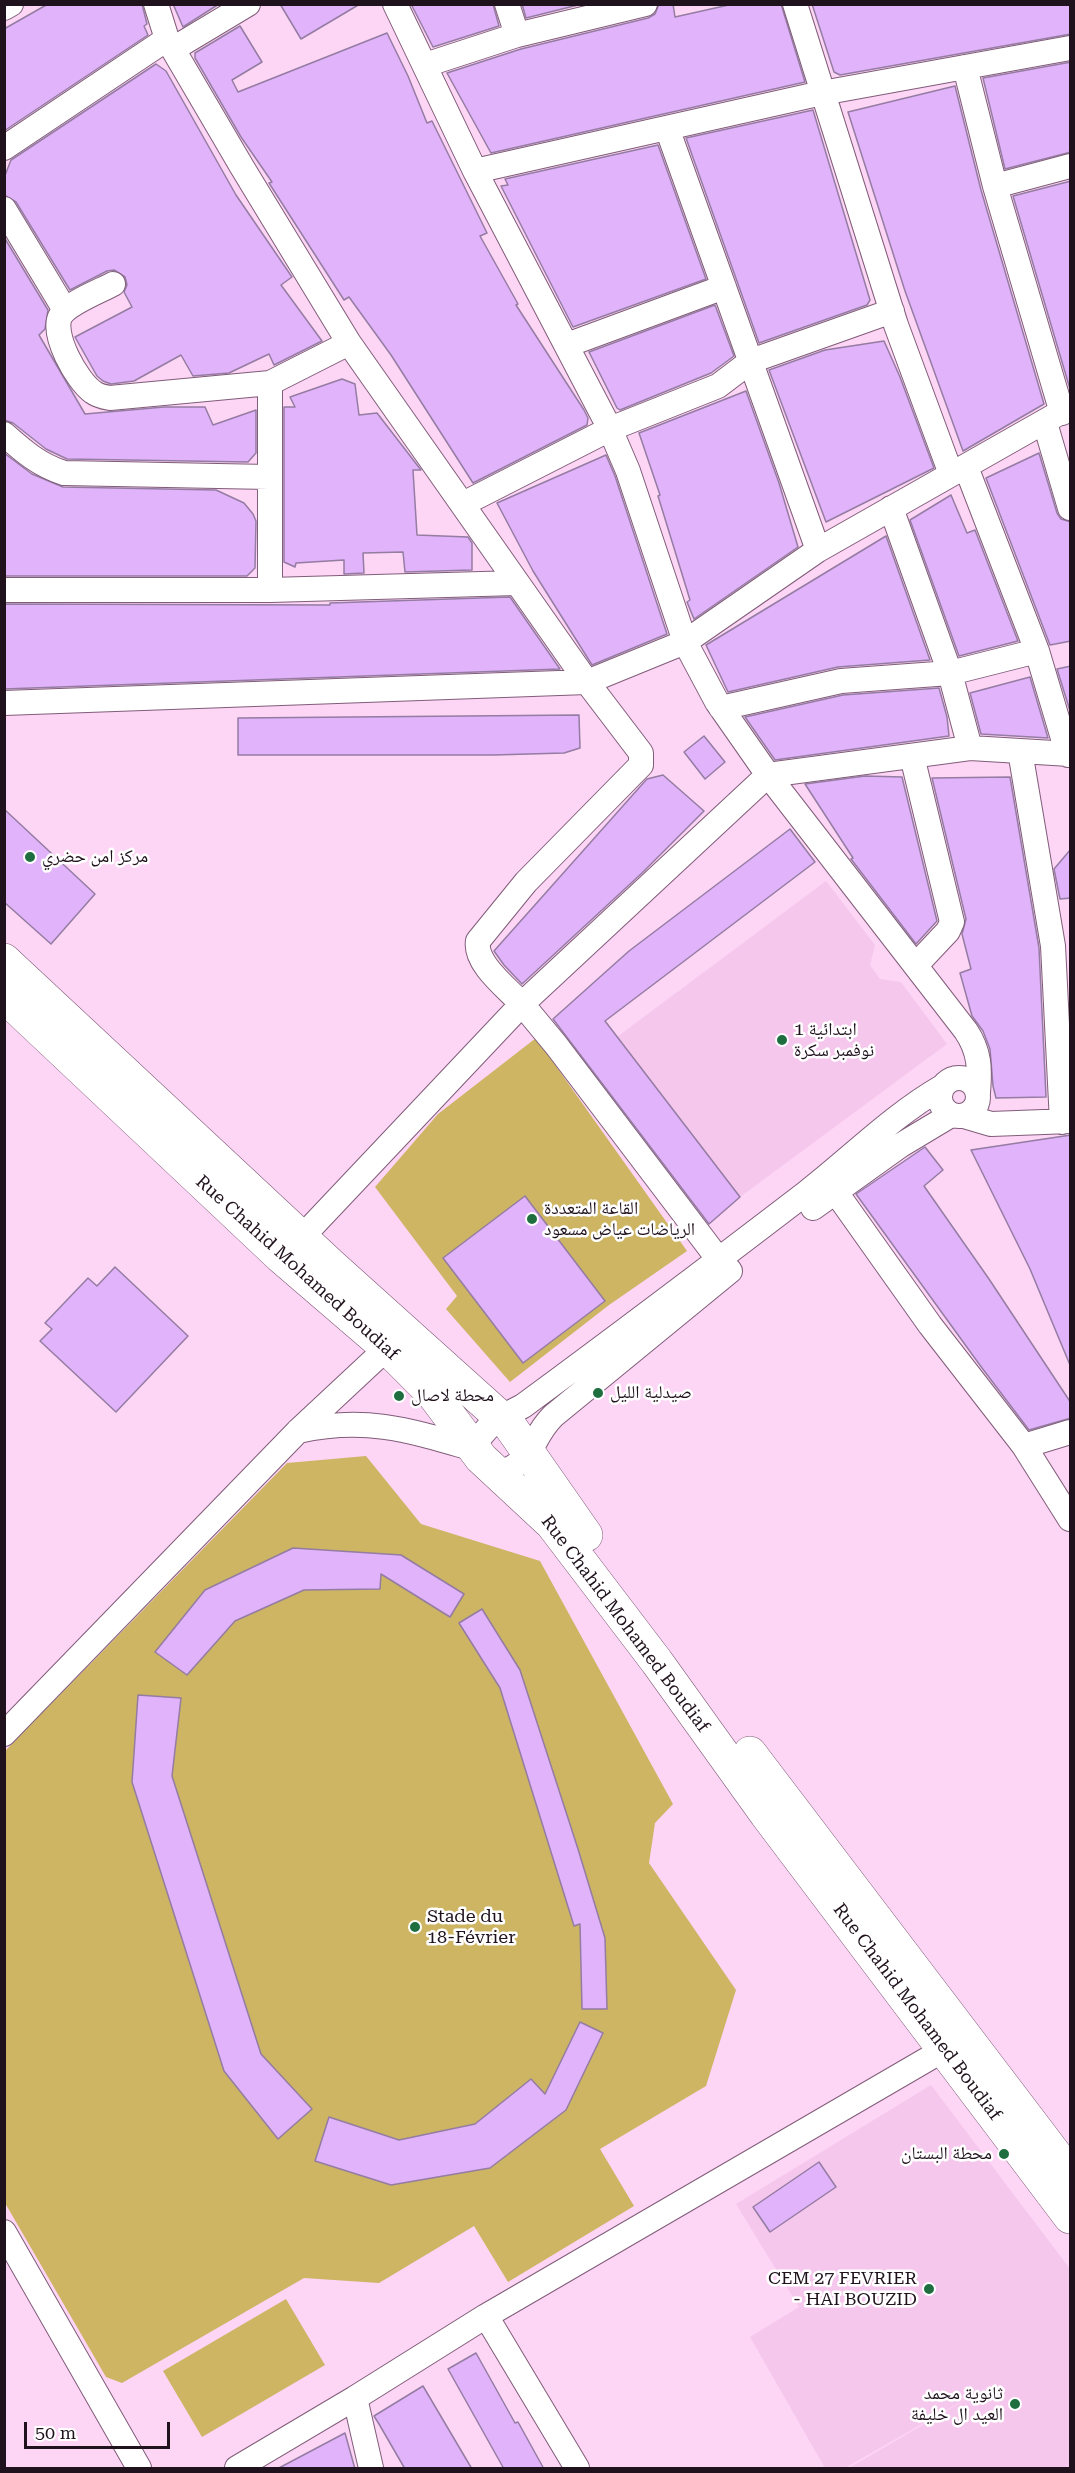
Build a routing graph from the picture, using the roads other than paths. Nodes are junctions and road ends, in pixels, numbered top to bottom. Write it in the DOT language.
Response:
graph roads {
  1 [pos="11,4"];
  2 [pos="156,4"];
  3 [pos="248,4"];
  4 [pos="395,4"];
  5 [pos="507,4"];
  6 [pos="645,4"];
  7 [pos="795,4"];
  8 [pos="4,8"];
  9 [pos="517,35"];
  10 [pos="170,44"];
  11 [pos="1071,48"];
  12 [pos="425,64"];
  13 [pos="964,68"];
  14 [pos="822,93"];
  15 [pos="667,128"];
  16 [pos="4,148"];
  17 [pos="1071,166"];
  18 [pos="475,171"];
  19 [pos="995,186"];
  20 [pos="4,209"];
  21 [pos="113,284"];
  22 [pos="724,287"];
  23 [pos="65,310"];
  24 [pos="892,311"];
  25 [pos="350,343"];
  26 [pos="567,345"];
  27 [pos="751,361"];
  28 [pos="270,383"];
  29 [pos="1059,414"];
  30 [pos="610,429"];
  31 [pos="4,434"];
  32 [pos="958,470"];
  33 [pos="269,477"];
  34 [pos="463,504"];
  35 [pos="891,508"];
  36 [pos="1071,508"];
  37 [pos="818,550"];
  38 [pos="517,583"];
  39 [pos="4,590"];
  40 [pos="270,590"];
  41 [pos="686,642"];
  42 [pos="1037,651"];
  43 [pos="950,673"];
  44 [pos="587,682"];
  45 [pos="4,704"];
  46 [pos="721,708"];
  47 [pos="970,748"];
  48 [pos="1020,751"];
  49 [pos="1069,754"];
  50 [pos="912,756"];
  51 [pos="768,775"];
  52 [pos="4,960"];
  53 [pos="916,965"];
  54 [pos="4,996"];
  55 [pos="522,1004"];
  56 [pos="966,1030"];
  57 [pos="950,1083"];
  58 [pos="967,1106"];
  59 [pos="1066,1122"];
  60 [pos="835,1191"];
  61 [pos="301,1238"];
  62 [pos="719,1260"];
  63 [pos="387,1348"];
  64 [pos="501,1417"];
  65 [pos="298,1431"];
  66 [pos="1071,1432"];
  67 [pos="1024,1446"];
  68 [pos="474,1449"];
  69 [pos="530,1452"];
  70 [pos="498,1474"];
  71 [pos="1071,1519"];
  72 [pos="4,1734"];
  73 [pos="945,2049"];
  74 [pos="1071,2174"];
  75 [pos="1071,2217"];
  76 [pos="4,2232"];
  77 [pos="486,2316"];
  78 [pos="355,2398"];
  79 [pos="134,2467"];
  80 [pos="237,2469"];
  81 [pos="372,2469"];
  82 [pos="577,2469"];
  1 -- 8 [label="street"];
  2 -- 10 [label="street"];
  3 -- 10 [label="street"];
  4 -- 12 [label="street"];
  5 -- 9 [label="street"];
  6 -- 9 [label="street"];
  7 -- 14 [label="street"];
  9 -- 12 [label="street"];
  10 -- 16 [label="street"];
  10 -- 25 [label="street"];
  11 -- 13 [label="street"];
  12 -- 18 [label="street"];
  13 -- 14 [label="street"];
  13 -- 19 [label="street"];
  14 -- 15 [label="street"];
  14 -- 24 [label="street"];
  15 -- 18 [label="street"];
  15 -- 22 [label="street"];
  17 -- 19 [label="street"];
  18 -- 26 [label="street"];
  19 -- 29 [label="street"];
  20 -- 23 [label="street"];
  21 -- 23 [label="street"];
  22 -- 26 [label="street"];
  22 -- 27 [label="street"];
  23 -- 28 [label="street"];
  24 -- 27 [label="street"];
  24 -- 32 [label="street"];
  25 -- 28 [label="street"];
  25 -- 34 [label="street"];
  26 -- 30 [label="street"];
  27 -- 30 [label="street"];
  27 -- 37 [label="street"];
  28 -- 33 [label="street"];
  29 -- 32 [label="street"];
  29 -- 36 [label="street"];
  30 -- 34 [label="street"];
  30 -- 41 [label="street"];
  31 -- 33 [label="street"];
  32 -- 35 [label="street"];
  32 -- 42 [label="street"];
  33 -- 40 [label="street"];
  34 -- 38 [label="street"];
  35 -- 37 [label="street"];
  35 -- 43 [label="street"];
  37 -- 41 [label="street"];
  38 -- 40 [label="street"];
  38 -- 44 [label="street"];
  39 -- 40 [label="street"];
  41 -- 44 [label="street"];
  41 -- 46 [label="street"];
  42 -- 43 [label="street"];
  42 -- 49 [label="street"];
  43 -- 46 [label="street"];
  43 -- 47 [label="street"];
  44 -- 45 [label="street"];
  44 -- 55 [label="street"];
  46 -- 51 [label="street"];
  47 -- 48 [label="street"];
  47 -- 50 [label="street"];
  48 -- 49 [label="street"];
  48 -- 59 [label="street"];
  50 -- 51 [label="street"];
  50 -- 53 [label="street"];
  51 -- 53 [label="street"];
  51 -- 55 [label="street"];
  52 -- 61 [label="main road, Rue Chahid Mohamed Boudiaf"];
  53 -- 56 [label="street"];
  54 -- 63 [label="main road, Rue Chahid Mohamed Boudiaf"];
  55 -- 61 [label="street"];
  55 -- 62 [label="street"];
  56 -- 57 [label="street"];
  56 -- 58 [label="street"];
  57 -- 58 [label="street"];
  57 -- 58 [label="street"];
  57 -- 62 [label="street"];
  58 -- 59 [label="street"];
  58 -- 60 [label="street"];
  60 -- 67 [label="street"];
  60 -- 69 [label="street"];
  61 -- 64 [label="main road, Rue Chahid Mohamed Boudiaf"];
  62 -- 64 [label="street"];
  63 -- 65 [label="street"];
  63 -- 68 [label="main road, Rue Chahid Mohamed Boudiaf"];
  64 -- 68 [label="street"];
  64 -- 69 [label="main road, Rue Chahid Mohamed Boudiaf"];
  65 -- 68 [label="street"];
  65 -- 72 [label="street"];
  66 -- 67 [label="street"];
  67 -- 71 [label="street"];
  68 -- 70 [label="main road, Rue Chahid Mohamed Boudiaf"];
  69 -- 70 [label="street"];
  69 -- 74 [label="main road, Rue Chahid Mohamed Boudiaf"];
  70 -- 73 [label="main road, Rue Chahid Mohamed Boudiaf"];
  73 -- 75 [label="main road, Rue Chahid Mohamed Boudiaf"];
  73 -- 77 [label="street"];
  76 -- 79 [label="street"];
  77 -- 78 [label="street"];
  77 -- 82 [label="street"];
  78 -- 80 [label="street"];
  78 -- 81 [label="street"];
}
